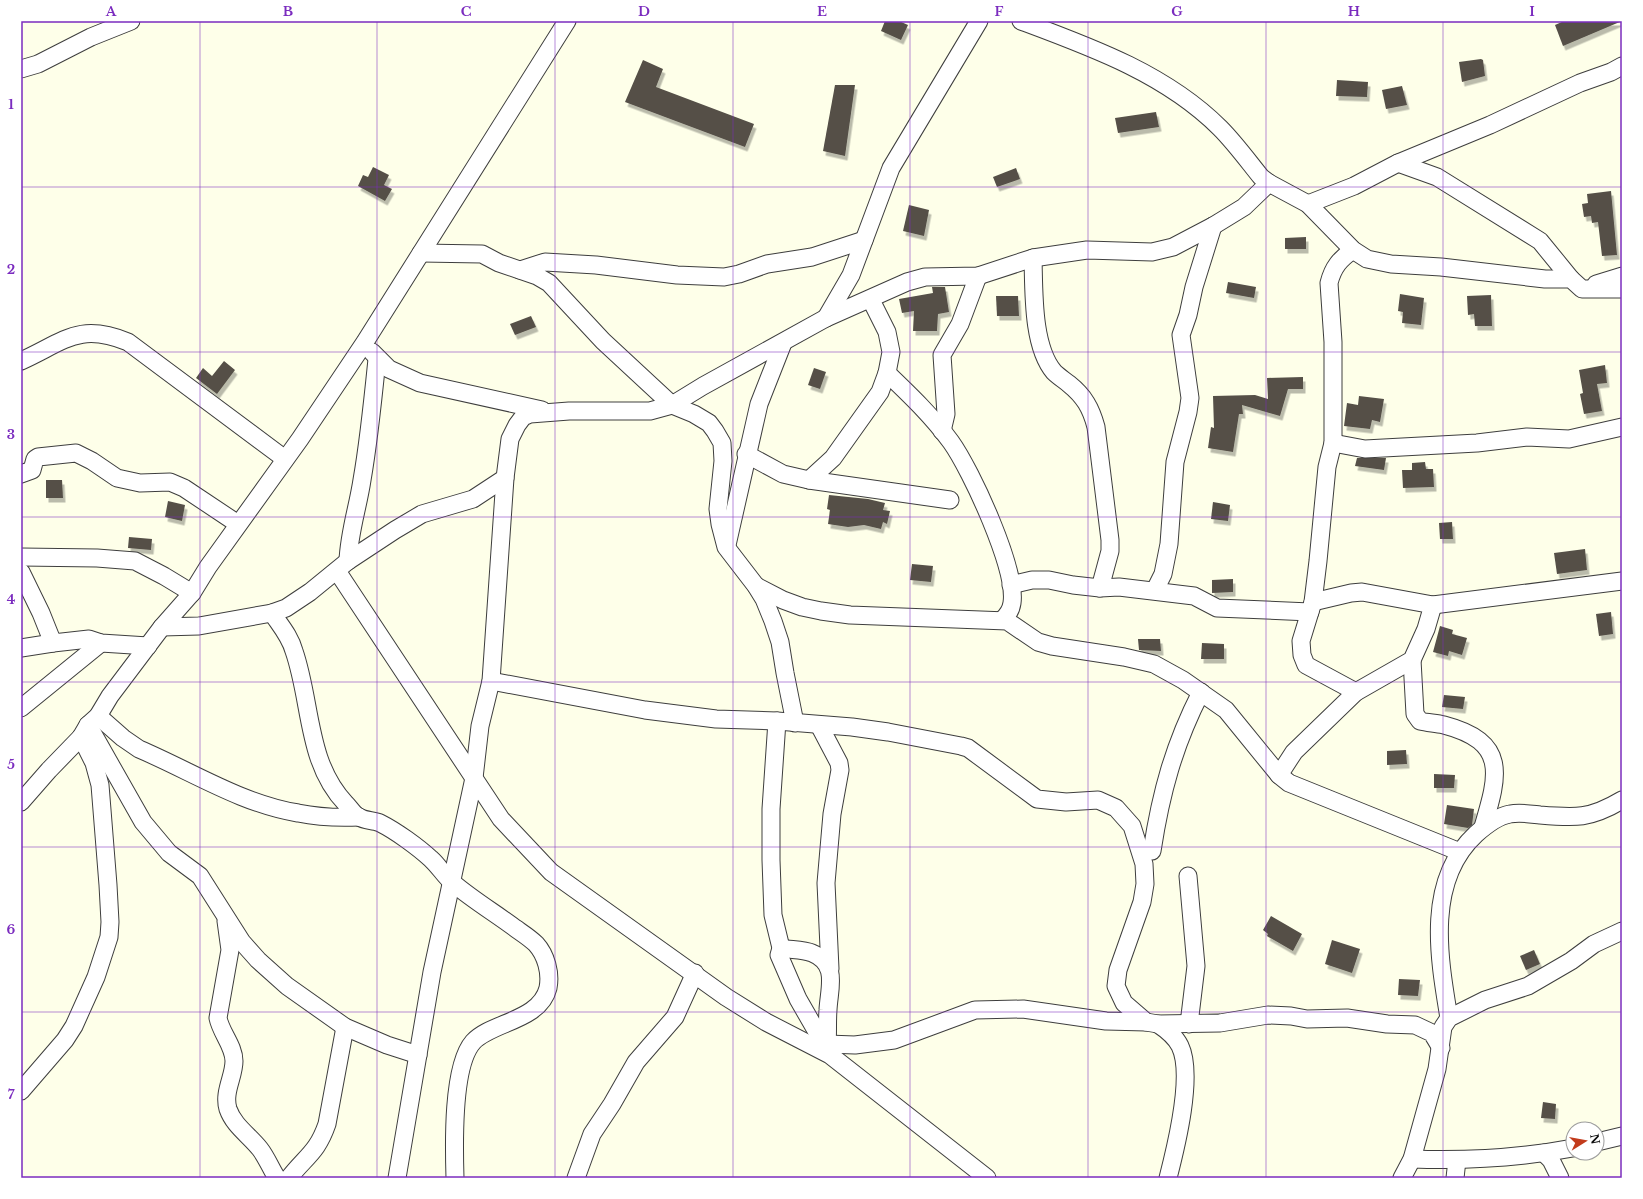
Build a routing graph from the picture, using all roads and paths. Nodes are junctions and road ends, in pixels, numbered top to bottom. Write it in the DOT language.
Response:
graph roads {
  1 [pos="131,21"];
  2 [pos="567,21"];
  3 [pos="979,21"];
  4 [pos="1021,21"];
  5 [pos="1622,66"];
  6 [pos="21,69"];
  7 [pos="1398,163"];
  8 [pos="1269,183"];
  9 [pos="1308,204"];
  10 [pos="1213,226"];
  11 [pos="864,240"];
  12 [pos="1353,250"];
  13 [pos="421,253"];
  14 [pos="1033,258"];
  15 [pos="520,270"];
  16 [pos="978,276"];
  17 [pos="1622,276"];
  18 [pos="1577,284"];
  19 [pos="1622,289"];
  20 [pos="869,300"];
  21 [pos="826,318"];
  22 [pos="365,342"];
  23 [pos="784,343"];
  24 [pos="377,359"];
  25 [pos="21,361"];
  26 [pos="886,373"];
  27 [pos="672,406"];
  28 [pos="547,412"];
  29 [pos="1622,427"];
  30 [pos="942,431"];
  31 [pos="1333,443"];
  32 [pos="746,454"];
  33 [pos="285,459"];
  34 [pos="21,474"];
  35 [pos="504,478"];
  36 [pos="809,480"];
  37 [pos="950,500"];
  38 [pos="238,524"];
  39 [pos="726,548"];
  40 [pos="21,557"];
  41 [pos="342,566"];
  42 [pos="21,572"];
  43 [pos="1622,581"];
  44 [pos="1011,585"];
  45 [pos="756,586"];
  46 [pos="1100,588"];
  47 [pos="1155,590"];
  48 [pos="192,593"];
  49 [pos="1433,605"];
  50 [pos="1311,607"];
  51 [pos="272,613"];
  52 [pos="1002,620"];
  53 [pos="162,627"];
  54 [pos="53,643"];
  55 [pos="101,643"];
  56 [pos="148,646"];
  57 [pos="21,648"];
  58 [pos="1412,660"];
  59 [pos="491,681"];
  60 [pos="1201,692"];
  61 [pos="1356,692"];
  62 [pos="21,708"];
  63 [pos="777,721"];
  64 [pos="795,723"];
  65 [pos="819,725"];
  66 [pos="89,726"];
  67 [pos="1279,775"];
  68 [pos="474,778"];
  69 [pos="1622,800"];
  70 [pos="21,802"];
  71 [pos="359,817"];
  72 [pos="1483,828"];
  73 [pos="1152,851"];
  74 [pos="1460,852"];
  75 [pos="1188,876"];
  76 [pos="452,882"];
  77 [pos="225,917"];
  78 [pos="1622,931"];
  79 [pos="781,948"];
  80 [pos="830,969"];
  81 [pos="695,974"];
  82 [pos="1450,1018"];
  83 [pos="1152,1023"];
  84 [pos="1190,1024"];
  85 [pos="345,1027"];
  86 [pos="827,1048"];
  87 [pos="1441,1048"];
  88 [pos="418,1055"];
  89 [pos="21,1091"];
  90 [pos="1622,1136"];
  91 [pos="1605,1140"];
  92 [pos="1565,1149"];
  93 [pos="1544,1153"];
  94 [pos="1412,1159"];
  95 [pos="1457,1160"];
  96 [pos="287,1178"];
  97 [pos="397,1178"];
  98 [pos="455,1178"];
  99 [pos="576,1178"];
  100 [pos="987,1178"];
  101 [pos="1168,1178"];
  102 [pos="1402,1178"];
  103 [pos="1455,1178"];
  104 [pos="1560,1178"];
  1 -- 6 [label="street"];
  2 -- 13 [label="street"];
  3 -- 11 [label="street"];
  4 -- 8 [label="street"];
  5 -- 7 [label="street"];
  7 -- 9 [label="street"];
  7 -- 18 [label="street"];
  8 -- 9 [label="street"];
  8 -- 10 [label="street"];
  9 -- 12 [label="street"];
  10 -- 14 [label="street"];
  10 -- 47 [label="street"];
  11 -- 15 [label="street"];
  11 -- 21 [label="street"];
  12 -- 18 [label="street"];
  12 -- 31 [label="street"];
  13 -- 15 [label="street"];
  13 -- 22 [label="street"];
  14 -- 16 [label="street"];
  14 -- 46 [label="street"];
  15 -- 27 [label="street"];
  16 -- 20 [label="street"];
  16 -- 30 [label="street"];
  17 -- 18 [label="street"];
  18 -- 19 [label="street"];
  20 -- 21 [label="street"];
  20 -- 26 [label="street"];
  21 -- 23 [label="street"];
  22 -- 24 [label="street"];
  22 -- 33 [label="street"];
  23 -- 27 [label="street"];
  23 -- 32 [label="street"];
  24 -- 28 [label="street"];
  24 -- 41 [label="street"];
  25 -- 33 [label="street"];
  26 -- 30 [label="street"];
  26 -- 36 [label="street"];
  27 -- 28 [label="street"];
  27 -- 39 [label="street"];
  28 -- 35 [label="street"];
  29 -- 31 [label="street"];
  30 -- 44 [label="street"];
  31 -- 50 [label="street"];
  32 -- 36 [label="street"];
  32 -- 39 [label="street"];
  33 -- 38 [label="street"];
  34 -- 38 [label="street"];
  35 -- 41 [label="street"];
  35 -- 59 [label="street"];
  36 -- 37 [label="street"];
  38 -- 48 [label="street"];
  39 -- 45 [label="street"];
  40 -- 48 [label="street"];
  41 -- 51 [label="street"];
  41 -- 68 [label="street"];
  42 -- 54 [label="street"];
  43 -- 49 [label="street"];
  44 -- 46 [label="street"];
  44 -- 52 [label="street"];
  45 -- 52 [label="street"];
  45 -- 64 [label="street"];
  46 -- 47 [label="street"];
  47 -- 50 [label="street"];
  48 -- 53 [label="street"];
  49 -- 50 [label="street"];
  49 -- 58 [label="street"];
  50 -- 61 [label="street"];
  51 -- 53 [label="street"];
  51 -- 71 [label="street"];
  52 -- 60 [label="street"];
  53 -- 56 [label="street"];
  54 -- 55 [label="street"];
  54 -- 57 [label="street"];
  55 -- 56 [label="street"];
  55 -- 62 [label="street"];
  56 -- 66 [label="street"];
  58 -- 61 [label="street"];
  58 -- 72 [label="street"];
  59 -- 63 [label="street"];
  59 -- 68 [label="street"];
  60 -- 67 [label="street"];
  60 -- 73 [label="street"];
  61 -- 67 [label="street"];
  63 -- 64 [label="street"];
  63 -- 79 [label="street"];
  64 -- 65 [label="street"];
  65 -- 80 [label="street"];
  65 -- 83 [label="street"];
  66 -- 70 [label="street"];
  66 -- 71 [label="street"];
  66 -- 77 [label="street"];
  66 -- 89 [label="street"];
  67 -- 74 [label="street"];
  68 -- 76 [label="street"];
  68 -- 81 [label="street"];
  69 -- 72 [label="street"];
  71 -- 76 [label="street"];
  72 -- 74 [label="street"];
  74 -- 82 [label="street"];
  75 -- 84 [label="street"];
  76 -- 88 [label="street"];
  76 -- 98 [label="street"];
  77 -- 85 [label="street"];
  77 -- 96 [label="street"];
  78 -- 82 [label="street"];
  79 -- 80 [label="street"];
  79 -- 86 [label="street"];
  80 -- 86 [label="street"];
  81 -- 86 [label="street"];
  81 -- 99 [label="street"];
  82 -- 87 [label="street"];
  83 -- 84 [label="street"];
  83 -- 86 [label="street"];
  83 -- 101 [label="street"];
  84 -- 87 [label="street"];
  85 -- 88 [label="street"];
  85 -- 96 [label="street"];
  86 -- 100 [label="street"];
  87 -- 94 [label="street"];
  88 -- 97 [label="street"];
  90 -- 91 [label="street"];
  92 -- 93 [label="street"];
  93 -- 95 [label="street"];
  93 -- 104 [label="street"];
  94 -- 95 [label="street"];
  94 -- 102 [label="street"];
  95 -- 103 [label="street"];
}
